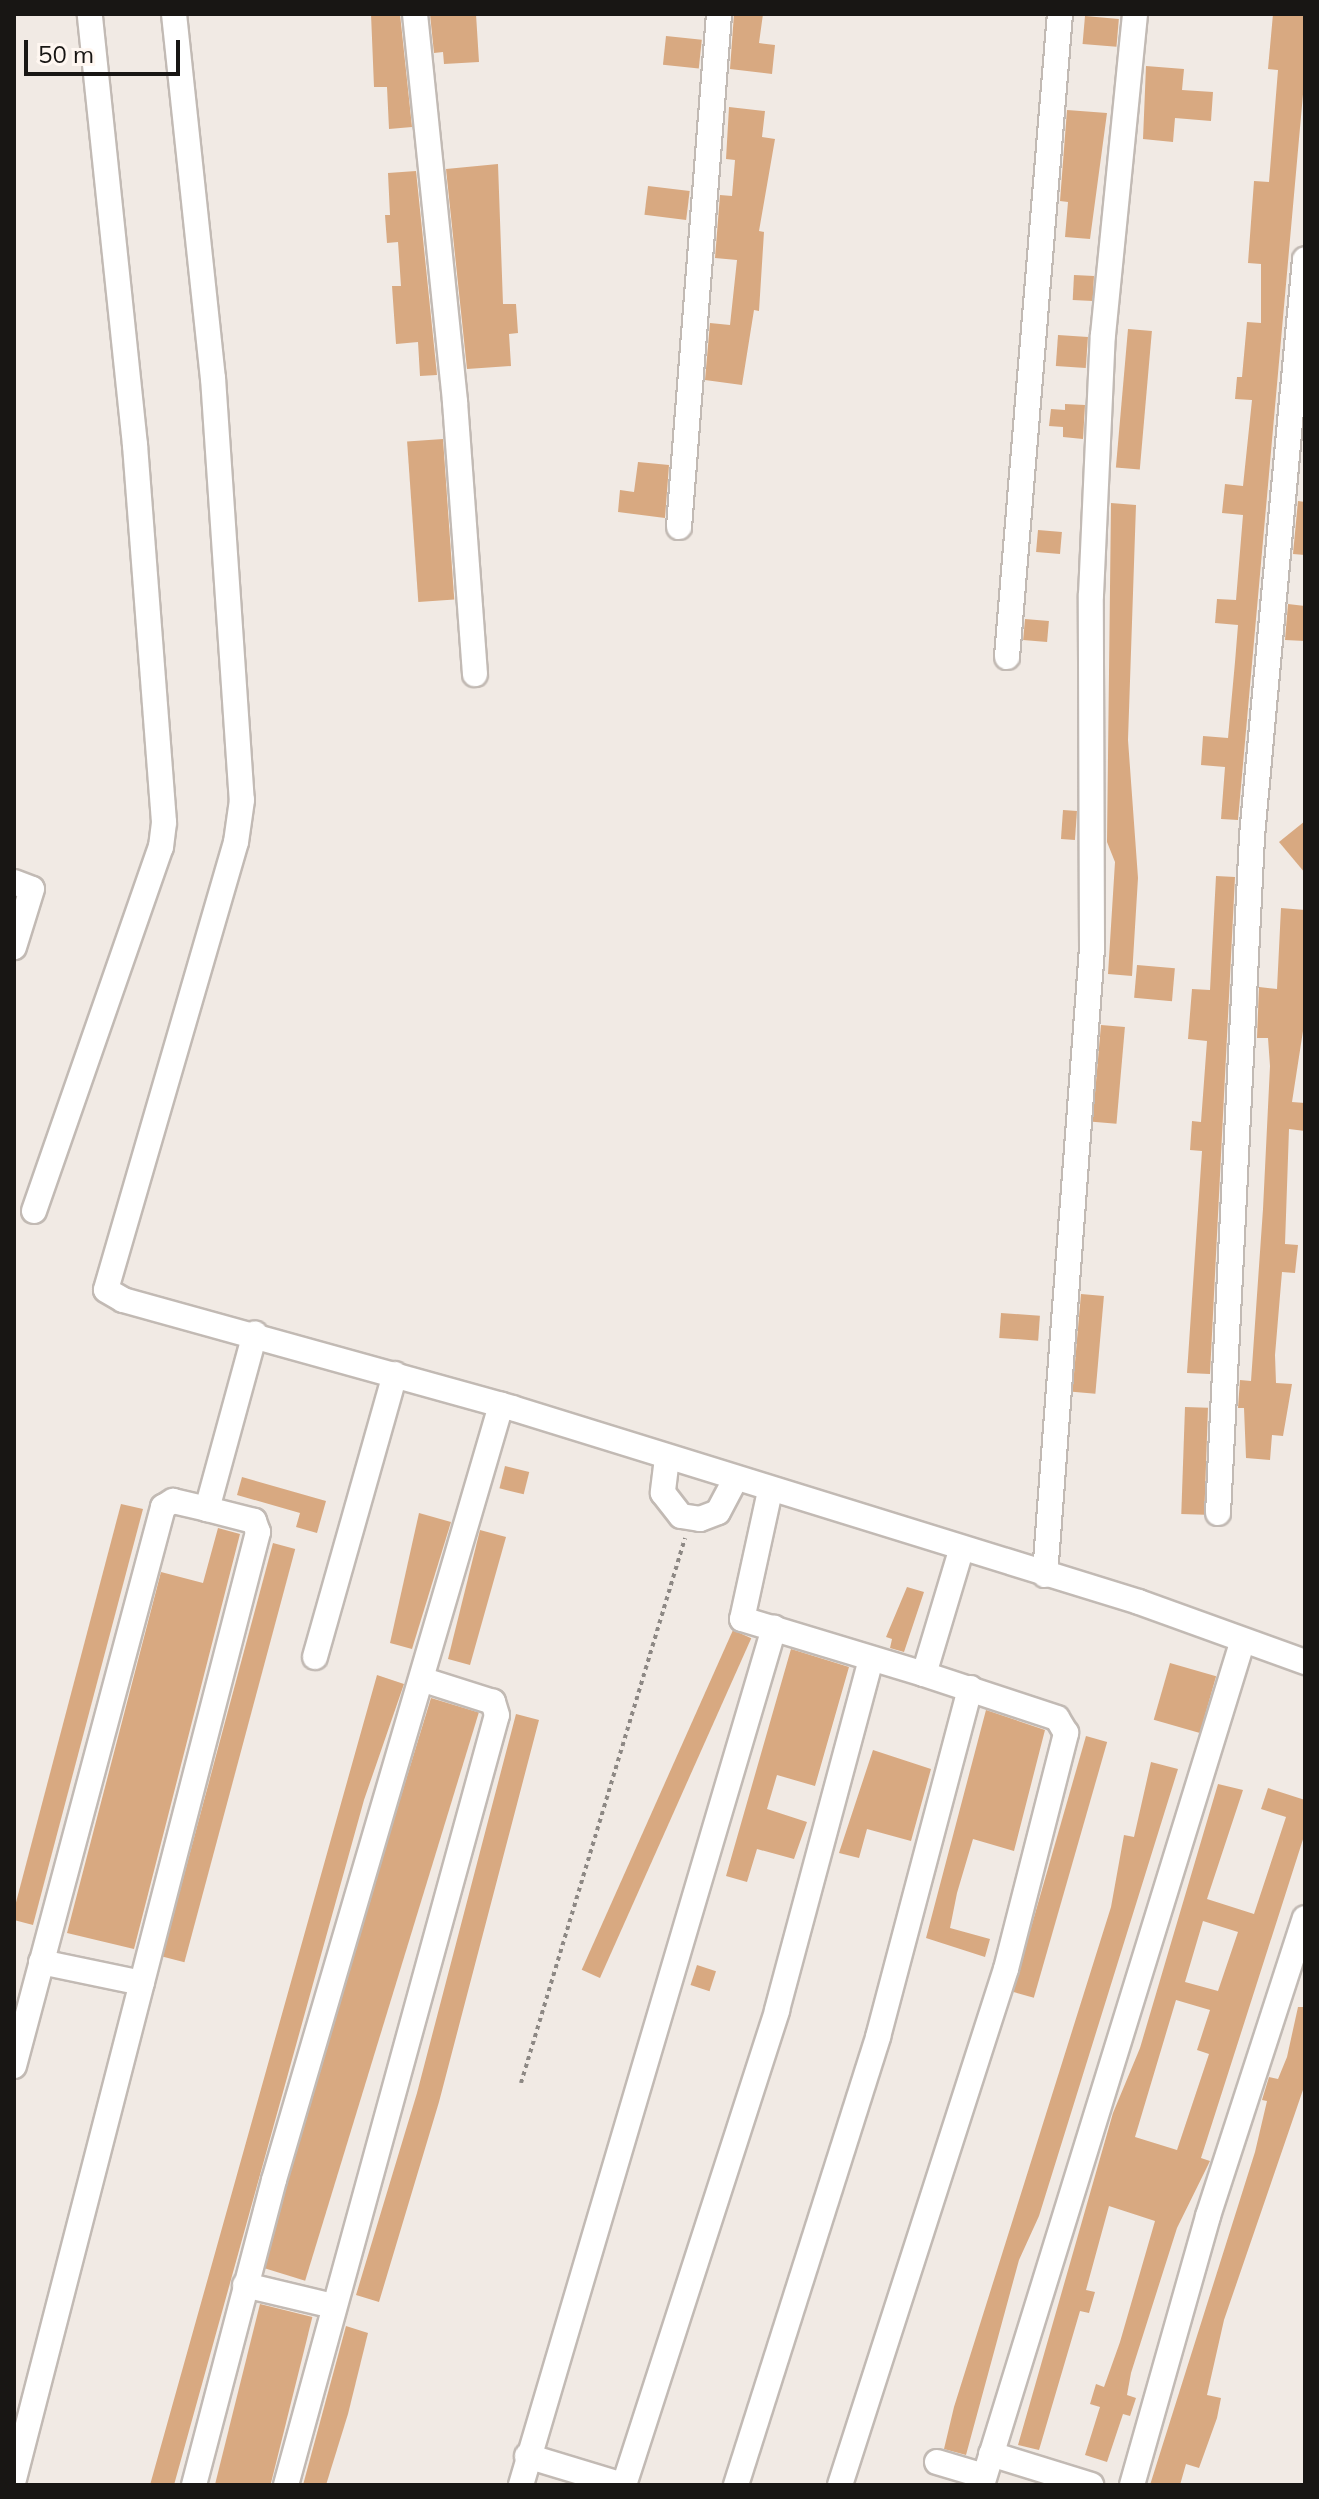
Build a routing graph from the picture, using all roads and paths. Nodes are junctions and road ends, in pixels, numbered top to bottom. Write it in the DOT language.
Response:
graph roads {
  1 [pos="90,14"];
  2 [pos="174,14"];
  3 [pos="415,14"];
  4 [pos="719,14"];
  5 [pos="1060,14"];
  6 [pos="1135,14"];
  7 [pos="1305,259"];
  8 [pos="679,527"];
  9 [pos="1007,657"];
  10 [pos="475,674"];
  11 [pos="14,882"];
  12 [pos="14,947"];
  13 [pos="34,1211"];
  14 [pos="255,1333"];
  15 [pos="395,1374"];
  16 [pos="501,1405"];
  17 [pos="667,1458"];
  18 [pos="735,1480"];
  19 [pos="770,1491"];
  20 [pos="207,1509"];
  21 [pos="1218,1513"];
  22 [pos="690,1519"];
  23 [pos="961,1551"];
  24 [pos="1045,1575"];
  25 [pos="774,1628"];
  26 [pos="1243,1640"];
  27 [pos="315,1657"];
  28 [pos="871,1659"];
  29 [pos="1305,1662"];
  30 [pos="924,1674"];
  31 [pos="424,1680"];
  32 [pos="970,1688"];
  33 [pos="1305,1918"];
  34 [pos="41,1962"];
  35 [pos="142,1983"];
  36 [pos="14,2066"];
  37 [pos="521,2083"];
  38 [pos="245,2285"];
  39 [pos="333,2306"];
  40 [pos="18,2443"];
  41 [pos="527,2456"];
  42 [pos="937,2462"];
  43 [pos="986,2472"];
  44 [pos="14,2479"];
  45 [pos="194,2485"];
  46 [pos="286,2485"];
  47 [pos="521,2485"];
  48 [pos="624,2485"];
  49 [pos="736,2485"];
  50 [pos="840,2485"];
  51 [pos="1091,2485"];
  52 [pos="1132,2485"];
  1 -- 13 [label="street"];
  2 -- 14 [label="street"];
  3 -- 10 [label="street"];
  4 -- 8 [label="street"];
  5 -- 9 [label="street"];
  6 -- 24 [label="street"];
  7 -- 21 [label="street"];
  11 -- 12 [label="street"];
  14 -- 15 [label="street"];
  14 -- 20 [label="street"];
  15 -- 16 [label="street"];
  15 -- 27 [label="street"];
  16 -- 17 [label="street"];
  16 -- 31 [label="street"];
  17 -- 18 [label="street"];
  17 -- 22 [label="street"];
  18 -- 19 [label="street"];
  18 -- 22 [label="street"];
  19 -- 23 [label="street"];
  19 -- 25 [label="street"];
  20 -- 34 [label="street"];
  20 -- 35 [label="street"];
  22 -- 37 [label="path"];
  23 -- 24 [label="street"];
  23 -- 30 [label="street"];
  24 -- 26 [label="street"];
  25 -- 28 [label="street"];
  25 -- 41 [label="street"];
  26 -- 29 [label="street"];
  26 -- 43 [label="street"];
  28 -- 30 [label="street"];
  28 -- 48 [label="street"];
  30 -- 32 [label="street"];
  31 -- 38 [label="street"];
  31 -- 39 [label="street"];
  32 -- 49 [label="street"];
  32 -- 50 [label="street"];
  33 -- 52 [label="street"];
  34 -- 35 [label="street"];
  34 -- 36 [label="street"];
  35 -- 40 [label="street"];
  38 -- 39 [label="street"];
  38 -- 45 [label="street"];
  39 -- 46 [label="street"];
  40 -- 44 [label="street"];
  41 -- 47 [label="street"];
  41 -- 48 [label="street"];
  42 -- 43 [label="street"];
  43 -- 51 [label="street"];
}
